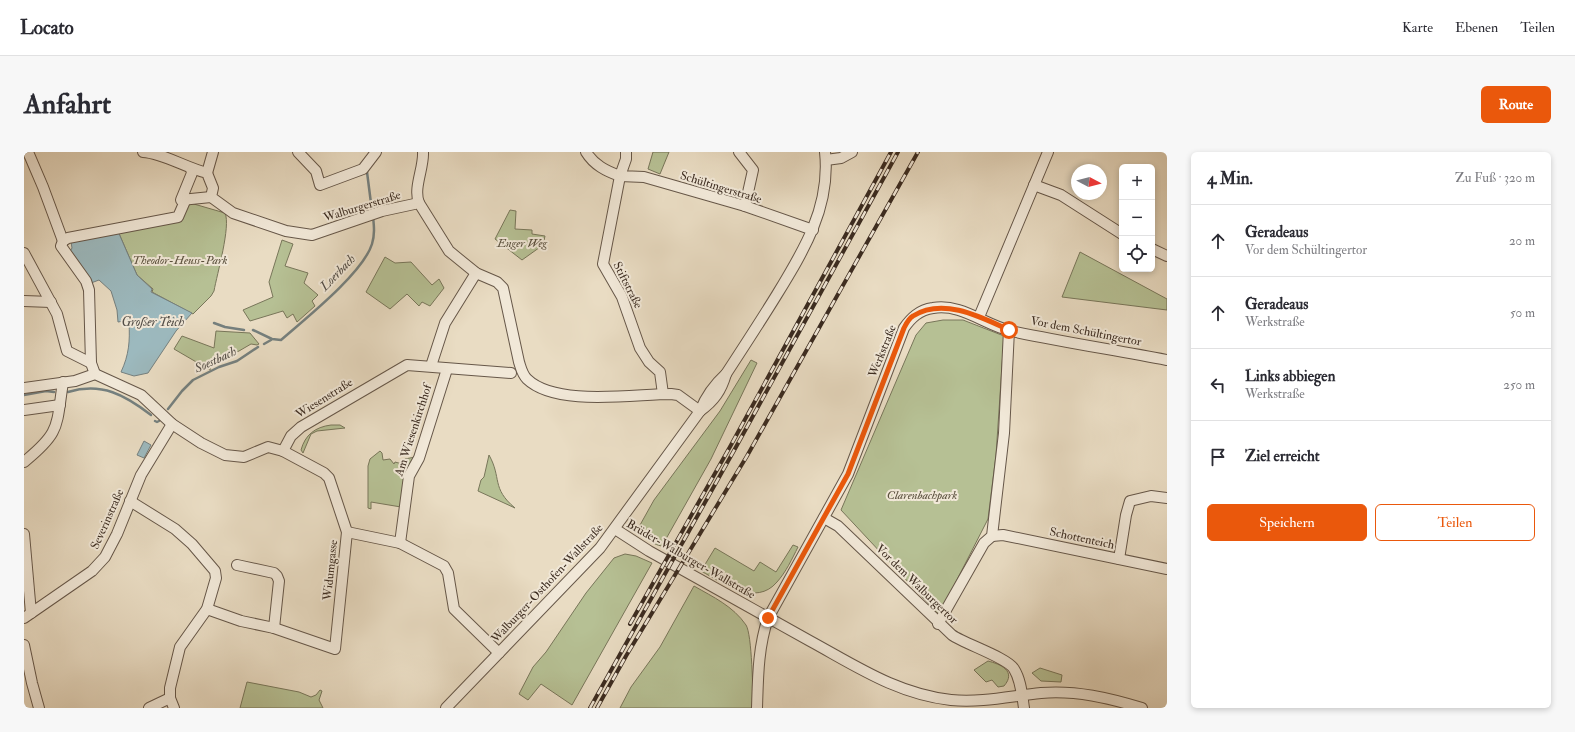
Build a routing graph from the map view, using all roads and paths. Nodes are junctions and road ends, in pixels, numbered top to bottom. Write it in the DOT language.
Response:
graph roads {
  1 [pos="28,152"];
  2 [pos="143,152"];
  3 [pos="213,152"];
  4 [pos="298,152"];
  5 [pos="376,152"];
  6 [pos="423,152"];
  7 [pos="586,152"];
  8 [pos="626,152"];
  9 [pos="739,152"];
  10 [pos="852,152"];
  11 [pos="1048,152"];
  12 [pos="825,156"];
  13 [pos="191,169"];
  14 [pos="207,173"];
  15 [pos="620,176"];
  16 [pos="1034,185"];
  17 [pos="212,197"];
  18 [pos="185,200"];
  19 [pos="419,203"];
  20 [pos="745,206"];
  21 [pos="813,230"];
  22 [pos="1119,232"];
  23 [pos="63,241"];
  24 [pos="1155,250"];
  25 [pos="24,253"];
  26 [pos="1167,256"];
  27 [pos="476,273"];
  28 [pos="24,301"];
  29 [pos="51,302"];
  30 [pos="979,316"];
  31 [pos="1009,330"];
  32 [pos="1167,360"];
  33 [pos="91,363"];
  34 [pos="431,366"];
  35 [pos="447,369"];
  36 [pos="512,372"];
  37 [pos="95,374"];
  38 [pos="63,382"];
  39 [pos="24,388"];
  40 [pos="663,394"];
  41 [pos="60,405"];
  42 [pos="24,410"];
  43 [pos="700,411"];
  44 [pos="172,424"];
  45 [pos="284,451"];
  46 [pos="24,462"];
  47 [pos="1167,498"];
  48 [pos="130,501"];
  49 [pos="824,518"];
  50 [pos="615,529"];
  51 [pos="347,532"];
  52 [pos="24,534"];
  53 [pos="992,536"];
  54 [pos="400,543"];
  55 [pos="1119,559"];
  56 [pos="238,565"];
  57 [pos="1167,570"];
  58 [pos="207,609"];
  59 [pos="27,615"];
  60 [pos="768,618"];
  61 [pos="938,624"];
  62 [pos="274,628"];
  63 [pos="24,645"];
  64 [pos="499,653"];
  65 [pos="1022,696"];
  66 [pos="170,698"];
  67 [pos="39,708"];
  68 [pos="149,708"];
  69 [pos="174,708"];
  70 [pos="446,708"];
  71 [pos="757,708"];
  72 [pos="1024,708"];
  73 [pos="1142,708"];
  1 -- 23 [label="street"];
  2 -- 13 [label="street"];
  3 -- 14 [label="street"];
  4 -- 5 [label="street"];
  6 -- 19 [label="street"];
  7 -- 15 [label="street"];
  8 -- 15 [label="street, Stiftstraße"];
  9 -- 20 [label="street"];
  10 -- 12 [label="street"];
  11 -- 16 [label="street"];
  12 -- 21 [label="street"];
  13 -- 14 [label="street"];
  13 -- 18 [label="street"];
  14 -- 17 [label="street"];
  15 -- 20 [label="street, Schültingerstraße"];
  15 -- 40 [label="street, Stiftstraße"];
  16 -- 22 [label="street"];
  16 -- 30 [label="street"];
  17 -- 18 [label="street"];
  17 -- 19 [label="street, Walburgerstraße"];
  18 -- 23 [label="street"];
  19 -- 27 [label="street, Walburgerstraße"];
  20 -- 21 [label="street, Schültingerstraße"];
  21 -- 43 [label="street"];
  23 -- 33 [label="street"];
  24 -- 26 [label="street"];
  25 -- 29 [label="street"];
  27 -- 34 [label="street"];
  27 -- 40 [label="street, Walburgerstraße"];
  28 -- 29 [label="street"];
  29 -- 33 [label="street"];
  30 -- 31 [label="street, Vor dem Schültingertor"];
  30 -- 49 [label="street, Werkstraße"];
  31 -- 32 [label="street, Vor dem Schültingertor"];
  31 -- 53 [label="street"];
  33 -- 37 [label="street"];
  34 -- 35 [label="street, Wiesenstraße"];
  34 -- 45 [label="street, Wiesenstraße"];
  35 -- 36 [label="street, Wiesenstraße"];
  35 -- 54 [label="street, Am Wiesenkirchhof"];
  37 -- 38 [label="street"];
  37 -- 44 [label="street"];
  38 -- 39 [label="street"];
  38 -- 41 [label="street"];
  40 -- 43 [label="street, Walburgerstraße"];
  41 -- 42 [label="street"];
  41 -- 46 [label="street"];
  43 -- 50 [label="street, Walburger-Osthofen-Wallstraße"];
  44 -- 45 [label="street"];
  44 -- 48 [label="street, Severinstraße"];
  45 -- 51 [label="street, Widumgasse"];
  47 -- 55 [label="street"];
  48 -- 58 [label="street"];
  48 -- 59 [label="street, Severinstraße"];
  49 -- 60 [label="street, Werkstraße"];
  49 -- 61 [label="street, Vor dem Walburgertor"];
  50 -- 60 [label="street, Brüder-Walburger-Wallstraße"];
  50 -- 64 [label="street, Walburger-Osthofen-Wallstraße"];
  51 -- 54 [label="street"];
  51 -- 62 [label="street, Widumgasse"];
  52 -- 59 [label="street"];
  53 -- 55 [label="street, Schottenteich"];
  53 -- 61 [label="street"];
  54 -- 64 [label="street"];
  55 -- 57 [label="street, Schottenteich"];
  56 -- 62 [label="street"];
  58 -- 62 [label="street"];
  58 -- 66 [label="street"];
  60 -- 65 [label="street, Brüder-Walburger-Wallstraße"];
  60 -- 71 [label="street, Werkstraße"];
  61 -- 65 [label="street, Vor dem Walburgertor"];
  63 -- 67 [label="street"];
  64 -- 70 [label="street, Walburger-Osthofen-Wallstraße"];
  65 -- 72 [label="street, Vor dem Walburgertor"];
  65 -- 73 [label="street, Brüder-Walburger-Wallstraße"];
  66 -- 68 [label="street"];
  66 -- 69 [label="street"];
}
